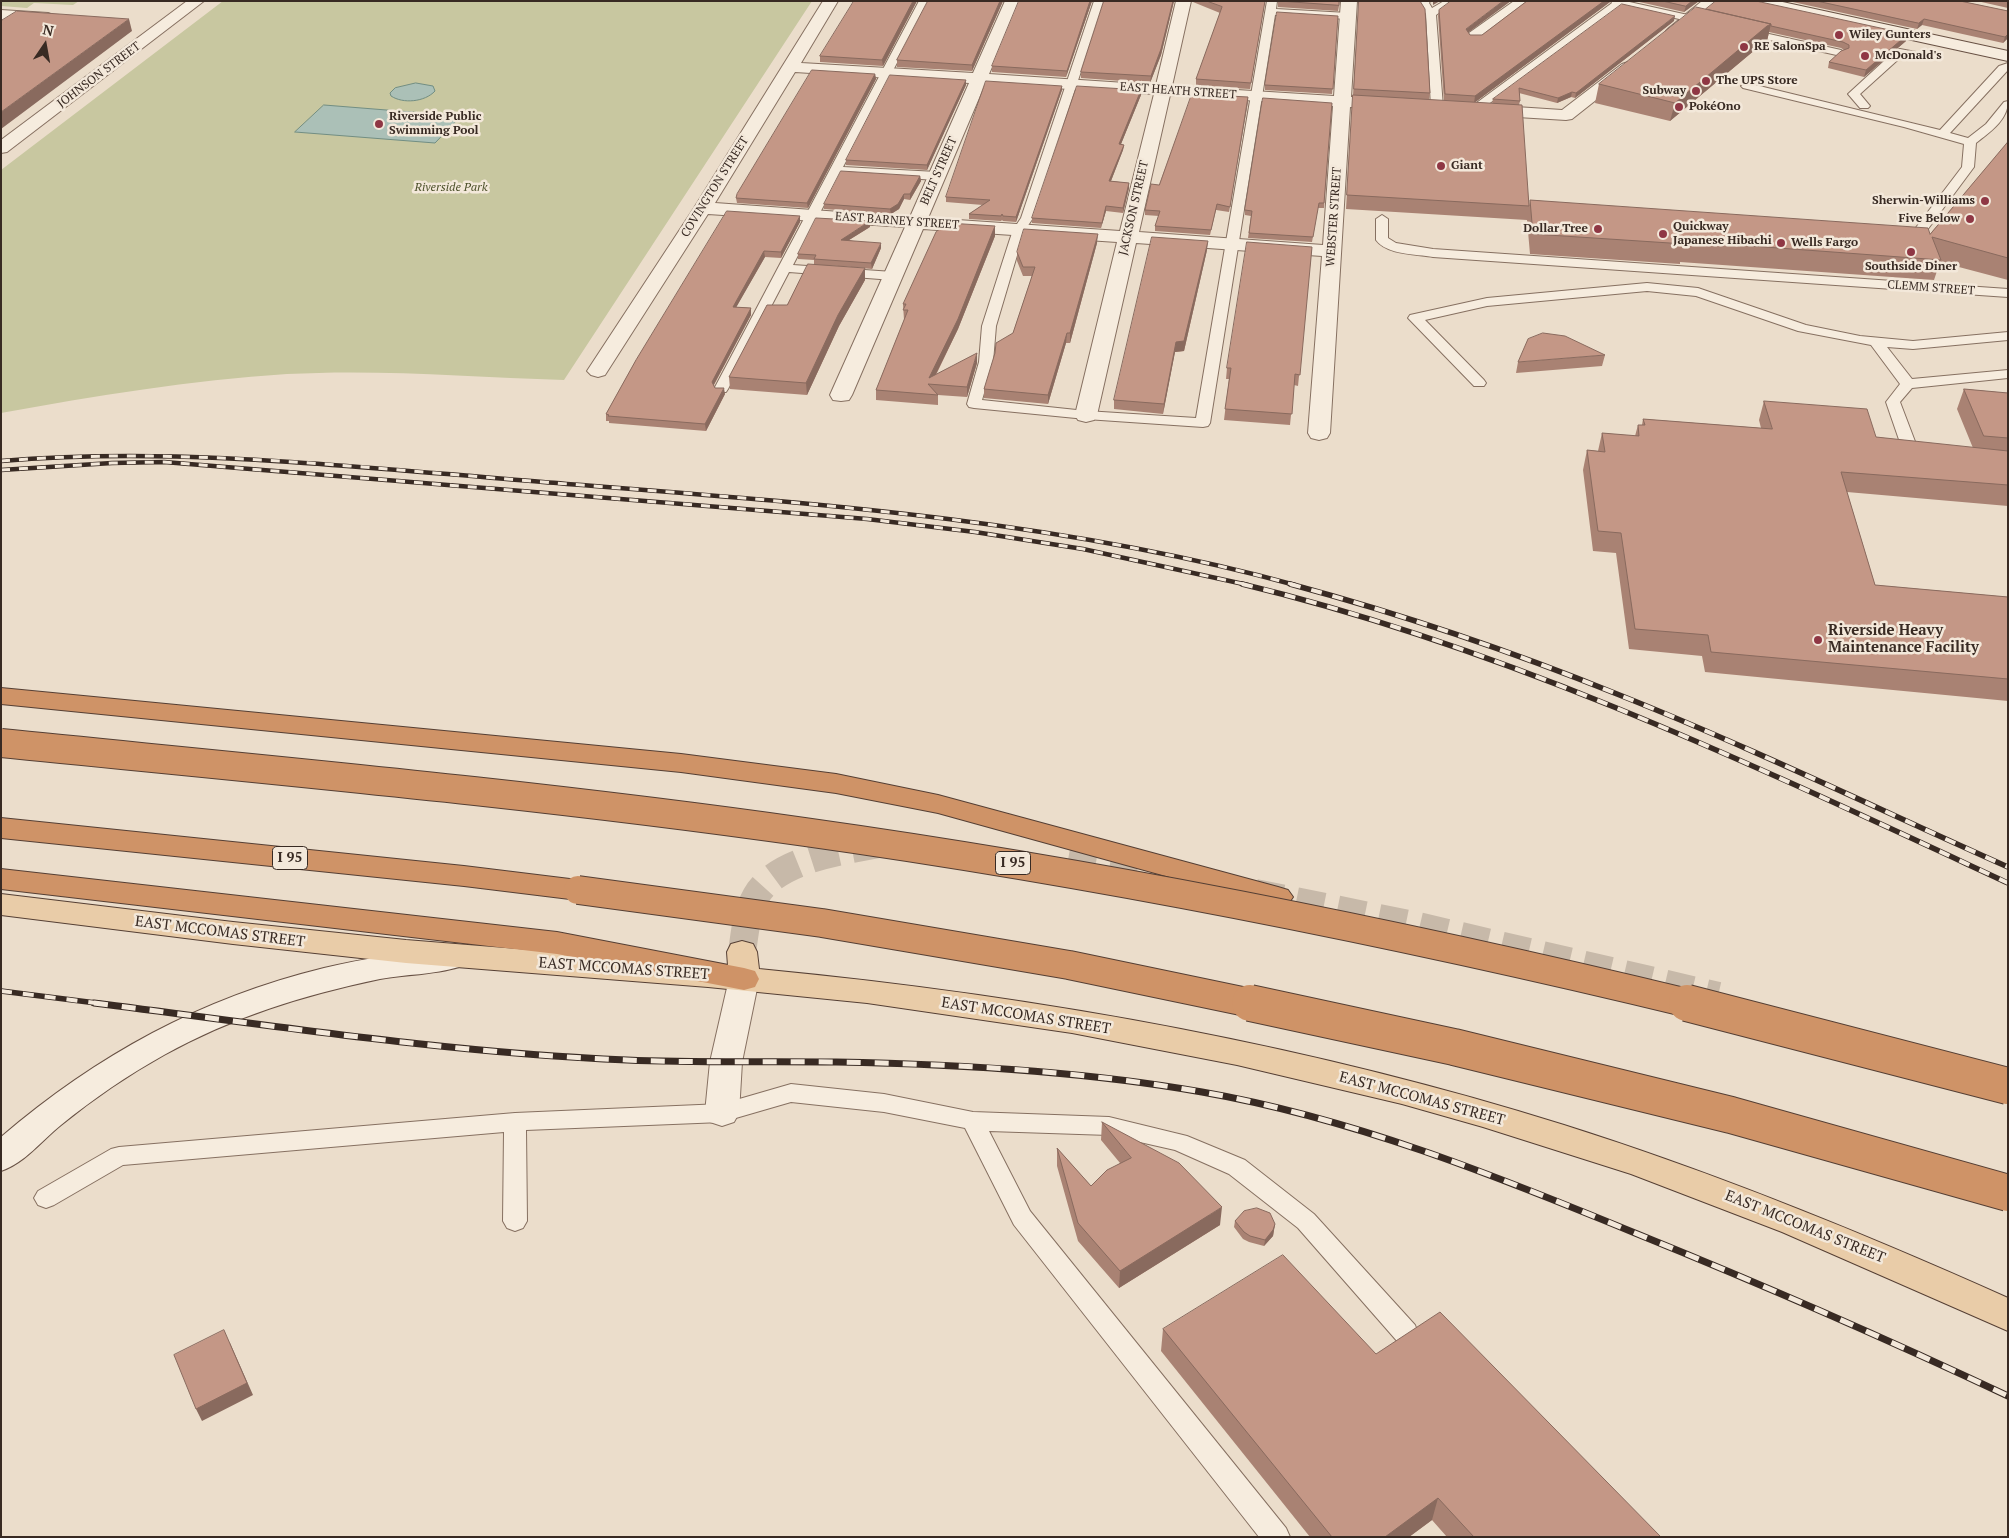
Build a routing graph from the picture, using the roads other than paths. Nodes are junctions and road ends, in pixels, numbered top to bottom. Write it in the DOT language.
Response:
graph roads {
  1 [pos="197,1"];
  2 [pos="831,1"];
  3 [pos="924,1"];
  4 [pos="1013,1"];
  5 [pos="1100,1"];
  6 [pos="1184,1"];
  7 [pos="1425,1"];
  8 [pos="1451,1"];
  9 [pos="1524,1"];
  10 [pos="1712,1"];
  11 [pos="1618,2"];
  12 [pos="1760,2"];
  13 [pos="1271,7"];
  14 [pos="1349,8"];
  15 [pos="1432,14"];
  16 [pos="62,19"];
  17 [pos="1690,19"];
  18 [pos="5,21"];
  19 [pos="138,24"];
  20 [pos="1715,24"];
  21 [pos="164,26"];
  22 [pos="1734,29"];
  23 [pos="1475,36"];
  24 [pos="1660,42"];
  25 [pos="1841,53"];
  26 [pos="1918,55"];
  27 [pos="2008,56"];
  28 [pos="1637,60"];
  29 [pos="790,66"];
  30 [pos="2008,66"];
  31 [pos="887,73"];
  32 [pos="979,78"];
  33 [pos="1070,84"];
  34 [pos="1747,86"];
  35 [pos="1162,90"];
  36 [pos="1256,96"];
  37 [pos="1342,101"];
  38 [pos="2008,104"];
  39 [pos="1864,106"];
  40 [pos="1437,107"];
  41 [pos="1475,109"];
  42 [pos="1965,110"];
  43 [pos="1999,115"];
  44 [pos="1942,134"];
  45 [pos="1970,142"];
  46 [pos="1,148"];
  47 [pos="836,170"];
  48 [pos="937,176"];
  49 [pos="703,208"];
  50 [pos="812,215"];
  51 [pos="1382,219"];
  52 [pos="917,222"];
  53 [pos="1019,230"];
  54 [pos="1127,238"];
  55 [pos="1914,238"];
  56 [pos="1232,244"];
  57 [pos="1331,251"];
  58 [pos="784,268"];
  59 [pos="893,276"];
  60 [pos="2008,293"];
  61 [pos="2008,336"];
  62 [pos="1875,341"];
  63 [pos="598,371"];
  64 [pos="2008,374"];
  65 [pos="1479,383"];
  66 [pos="1908,384"];
  67 [pos="721,388"];
  68 [pos="841,395"];
  69 [pos="1086,415"];
  70 [pos="1319,433"];
  71 [pos="1932,458"];
  72 [pos="1,696"];
  73 [pos="1,743"];
  74 [pos="1,828"];
  75 [pos="1,879"];
  76 [pos="1278,897"];
  77 [pos="1,904"];
  78 [pos="471,958"];
  79 [pos="743,965"];
  80 [pos="2008,1086"];
  81 [pos="722,1113"];
  82 [pos="973,1121"];
  83 [pos="515,1122"];
  84 [pos="1,1157"];
  85 [pos="2008,1193"];
  86 [pos="46,1198"];
  87 [pos="515,1221"];
  88 [pos="2008,1315"];
  89 [pos="1406,1333"];
  90 [pos="1276,1537"];
  1 -- 21 [label="street, JOHNSON STREET"];
  2 -- 29 [label="street, COVINGTON STREET"];
  3 -- 31 [label="lane"];
  4 -- 32 [label="street, BELT STREET"];
  5 -- 33 [label="lane"];
  6 -- 35 [label="street, JACKSON STREET"];
  7 -- 15 [label="lane"];
  8 -- 15 [label="lane"];
  9 -- 23 [label="street"];
  10 -- 17 [label="street"];
  11 -- 17 [label="lane"];
  11 -- 41 [label="lane"];
  12 -- 27 [label="street"];
  13 -- 14 [label="lane"];
  13 -- 36 [label="lane"];
  14 -- 37 [label="street, WEBSTER STREET"];
  15 -- 40 [label="lane"];
  16 -- 18 [label="street"];
  17 -- 20 [label="lane"];
  17 -- 24 [label="street"];
  19 -- 21 [label="street"];
  21 -- 46 [label="street, JOHNSON STREET"];
  22 -- 25 [label="lane"];
  26 -- 39 [label="lane"];
  28 -- 41 [label="street, EAST HEATH STREET"];
  29 -- 31 [label="street, EAST HEATH STREET"];
  29 -- 49 [label="street, COVINGTON STREET"];
  30 -- 42 [label="lane"];
  31 -- 32 [label="street, EAST HEATH STREET"];
  31 -- 47 [label="lane"];
  32 -- 33 [label="street, EAST HEATH STREET"];
  32 -- 48 [label="street, BELT STREET"];
  33 -- 35 [label="street, EAST HEATH STREET"];
  33 -- 53 [label="lane"];
  34 -- 44 [label="lane"];
  35 -- 36 [label="street, EAST HEATH STREET"];
  35 -- 54 [label="street, JACKSON STREET"];
  36 -- 37 [label="street, EAST HEATH STREET"];
  36 -- 56 [label="lane"];
  37 -- 40 [label="street, EAST HEATH STREET"];
  37 -- 57 [label="street, WEBSTER STREET"];
  38 -- 43 [label="lane"];
  40 -- 41 [label="street, EAST HEATH STREET"];
  42 -- 43 [label="lane"];
  42 -- 44 [label="lane"];
  43 -- 45 [label="lane"];
  44 -- 45 [label="lane"];
  45 -- 55 [label="lane"];
  47 -- 48 [label="lane"];
  47 -- 50 [label="lane"];
  48 -- 52 [label="street, BELT STREET"];
  49 -- 50 [label="street, EAST BARNEY STREET"];
  49 -- 63 [label="street, COVINGTON STREET"];
  50 -- 52 [label="street, EAST BARNEY STREET"];
  50 -- 58 [label="lane"];
  51 -- 60 [label="lane, CLEMM STREET"];
  52 -- 53 [label="street, EAST BARNEY STREET"];
  52 -- 59 [label="street, BELT STREET"];
  53 -- 54 [label="street, EAST BARNEY STREET"];
  53 -- 69 [label="lane"];
  54 -- 56 [label="street, EAST BARNEY STREET"];
  54 -- 69 [label="street, JACKSON STREET"];
  56 -- 57 [label="street, EAST BARNEY STREET"];
  56 -- 69 [label="lane"];
  57 -- 70 [label="street, WEBSTER STREET"];
  58 -- 59 [label="lane"];
  58 -- 67 [label="lane"];
  59 -- 68 [label="street, BELT STREET"];
  61 -- 62 [label="lane"];
  62 -- 65 [label="lane"];
  62 -- 66 [label="lane"];
  64 -- 66 [label="lane"];
  66 -- 71 [label="lane"];
  72 -- 76 [label="highway"];
  73 -- 80 [label="highway, I 95, bridge"];
  74 -- 85 [label="highway, I 95, bridge"];
  75 -- 79 [label="highway"];
  77 -- 78 [label="main road, EAST MCCOMAS STREET"];
  78 -- 79 [label="main road, EAST MCCOMAS STREET"];
  78 -- 84 [label="street"];
  79 -- 81 [label="street"];
  79 -- 88 [label="main road, EAST MCCOMAS STREET"];
  81 -- 82 [label="lane"];
  81 -- 83 [label="lane"];
  82 -- 89 [label="lane"];
  82 -- 90 [label="lane"];
  83 -- 86 [label="lane"];
  83 -- 87 [label="lane"];
}
